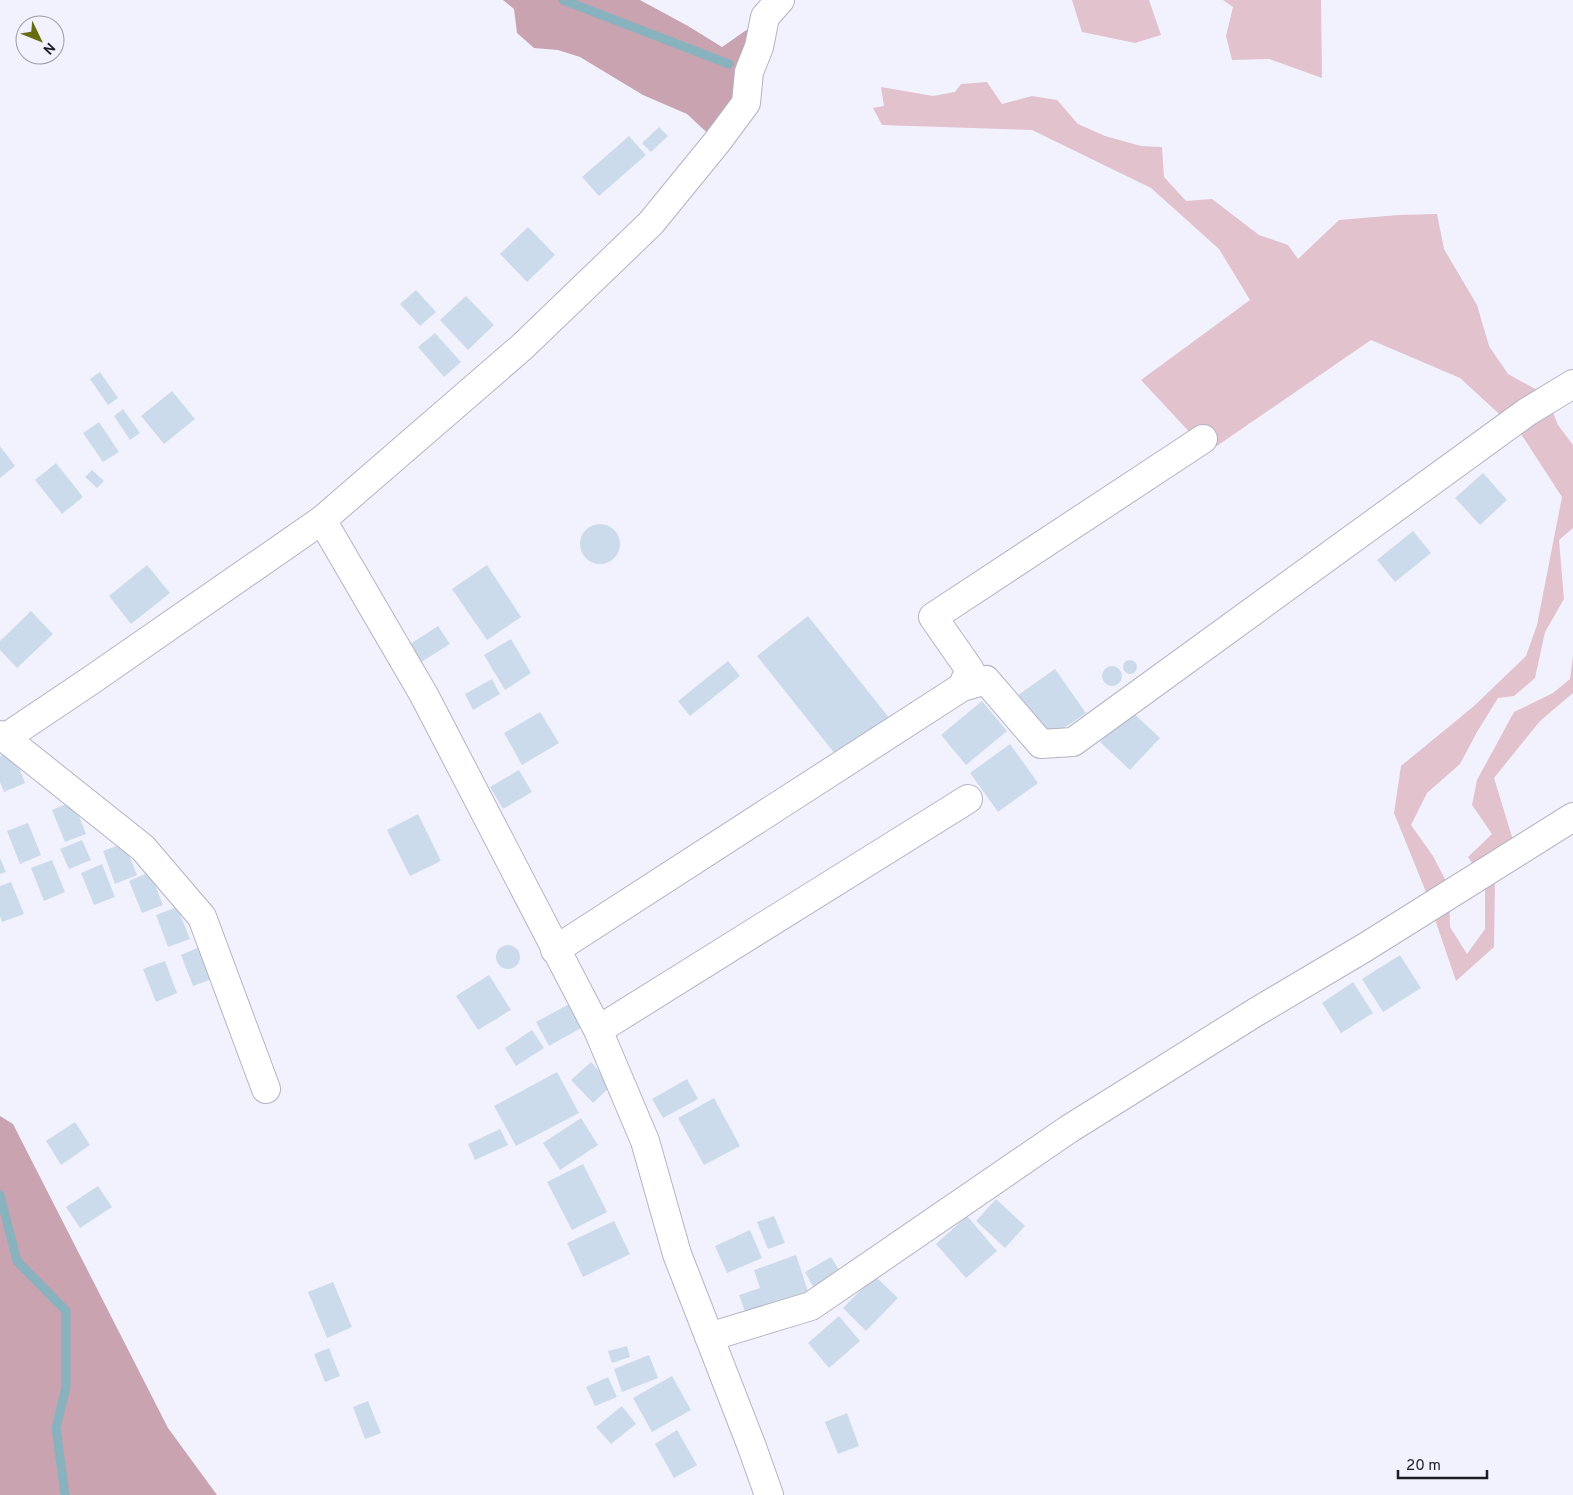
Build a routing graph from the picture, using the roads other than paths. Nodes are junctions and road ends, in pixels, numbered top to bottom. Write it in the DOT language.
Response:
graph roads {
  1 [pos="780,0"];
  2 [pos="1573,384"];
  3 [pos="1203,439"];
  4 [pos="322,520"];
  5 [pos="962,687"];
  6 [pos="2,736"];
  7 [pos="968,799"];
  8 [pos="1573,817"];
  9 [pos="555,950"];
  10 [pos="598,1030"];
  11 [pos="266,1089"];
  12 [pos="709,1337"];
  13 [pos="769,1495"];
  1 -- 4 [label="street"];
  2 -- 5 [label="street"];
  3 -- 5 [label="street"];
  4 -- 6 [label="street"];
  4 -- 9 [label="street"];
  5 -- 9 [label="street"];
  6 -- 11 [label="street"];
  7 -- 10 [label="street"];
  8 -- 12 [label="street"];
  9 -- 10 [label="street"];
  10 -- 12 [label="street"];
  12 -- 13 [label="street"];
}
